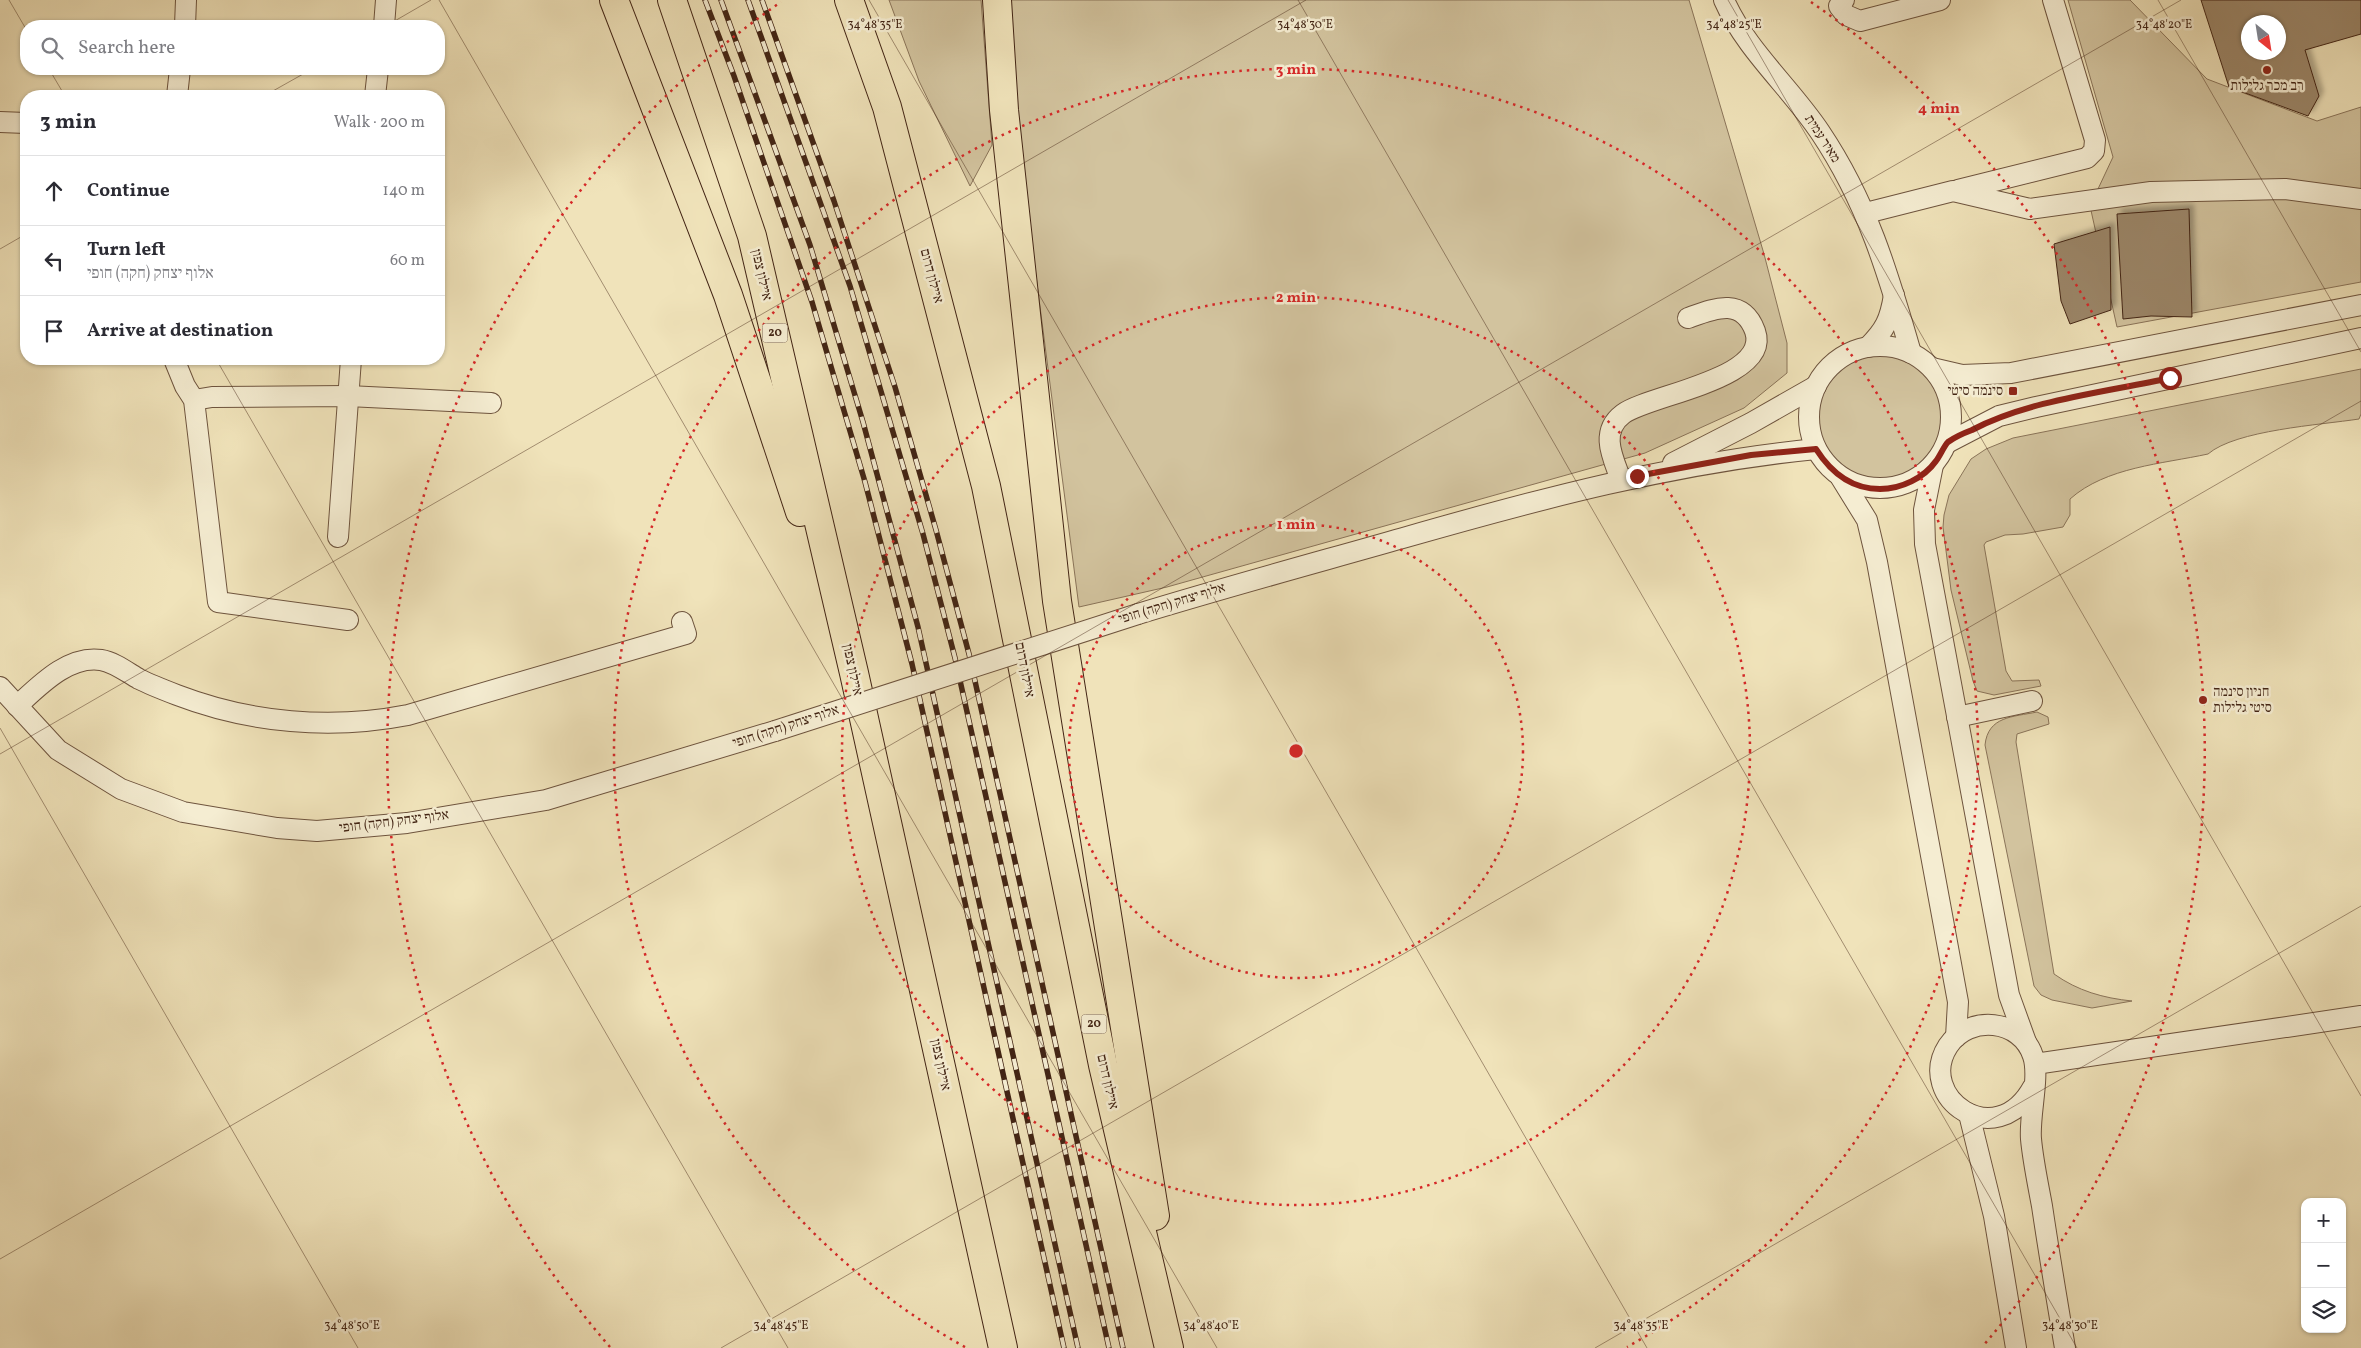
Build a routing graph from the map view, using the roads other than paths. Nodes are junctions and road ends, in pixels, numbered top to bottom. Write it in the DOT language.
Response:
graph roads {
  1 [pos="186,0"];
  2 [pos="386,0"];
  3 [pos="614,0"];
  4 [pos="672,0"];
  5 [pos="849,0"];
  6 [pos="996,0"];
  7 [pos="1724,0"];
  8 [pos="1844,0"];
  9 [pos="1940,0"];
  10 [pos="2053,0"];
  11 [pos="185,20"];
  12 [pos="384,20"];
  13 [pos="179,75"];
  14 [pos="377,75"];
  15 [pos="178,90"];
  16 [pos="376,90"];
  17 [pos="0,122"];
  18 [pos="20,123"];
  19 [pos="1953,191"];
  20 [pos="2361,199"];
  21 [pos="1866,213"];
  22 [pos="1894,293"];
  23 [pos="2361,305"];
  24 [pos="1688,318"];
  25 [pos="2361,338"];
  26 [pos="1868,347"];
  27 [pos="1911,353"];
  28 [pos="176,365"];
  29 [pos="351,365"];
  30 [pos="1932,368"];
  31 [pos="1816,386"];
  32 [pos="348,396"];
  33 [pos="194,400"];
  34 [pos="491,403"];
  35 [pos="1947,443"];
  36 [pos="1816,449"];
  37 [pos="1933,466"];
  38 [pos="1654,472"];
  39 [pos="1841,478"];
  40 [pos="1621,480"];
  41 [pos="338,537"];
  42 [pos="348,620"];
  43 [pos="682,622"];
  44 [pos="854,672"];
  45 [pos="0,687"];
  46 [pos="2032,702"];
  47 [pos="17,706"];
  48 [pos="1957,717"];
  49 [pos="2361,1016"];
  50 [pos="1956,1037"];
  51 [pos="2026,1042"];
  52 [pos="2035,1064"];
  53 [pos="2033,1087"];
  54 [pos="1969,1114"];
  55 [pos="1003,1348"];
  56 [pos="1169,1348"];
  57 [pos="1177,1348"];
  58 [pos="2016,1348"];
  59 [pos="2065,1348"];
  1 -- 11 [label="street"];
  2 -- 12 [label="street"];
  3 -- 44 [label="highway"];
  4 -- 44 [label="highway, איילון צפון / 20"];
  5 -- 56 [label="highway, איילון דרום / 20"];
  6 -- 57 [label="highway"];
  7 -- 21 [label="street, מאיר עמית"];
  8 -- 9 [label="street"];
  10 -- 19 [label="street"];
  13 -- 15 [label="street"];
  14 -- 16 [label="street"];
  17 -- 18 [label="street"];
  19 -- 20 [label="street"];
  19 -- 21 [label="street"];
  21 -- 22 [label="street, מאיר עמית"];
  22 -- 26 [label="street, מאיר עמית"];
  22 -- 27 [label="street, מאיר עמית"];
  23 -- 30 [label="street"];
  24 -- 40 [label="street"];
  25 -- 35 [label="street"];
  26 -- 27 [label="street"];
  26 -- 31 [label="street"];
  27 -- 30 [label="street"];
  28 -- 33 [label="street"];
  29 -- 32 [label="street"];
  30 -- 35 [label="street"];
  31 -- 36 [label="street"];
  31 -- 38 [label="street, אלוף יצחק (חקה) חופי"];
  32 -- 33 [label="street"];
  32 -- 34 [label="street"];
  32 -- 41 [label="street"];
  33 -- 42 [label="street"];
  35 -- 37 [label="street"];
  36 -- 38 [label="street, אלוף יצחק (חקה) חופי"];
  36 -- 39 [label="street"];
  37 -- 39 [label="street"];
  37 -- 48 [label="street"];
  38 -- 40 [label="street, אלוף יצחק (חקה) חופי"];
  39 -- 50 [label="street"];
  40 -- 47 [label="street, אלוף יצחק (חקה) חופי, bridge"];
  43 -- 47 [label="street"];
  44 -- 55 [label="highway, איילון צפון / 20"];
  45 -- 47 [label="street, אלוף יצחק (חקה) חופי"];
  46 -- 48 [label="street"];
  48 -- 51 [label="street"];
  49 -- 52 [label="street"];
  50 -- 51 [label="street"];
  50 -- 54 [label="street"];
  51 -- 52 [label="street"];
  52 -- 53 [label="street"];
  53 -- 54 [label="street"];
  53 -- 59 [label="street"];
  54 -- 58 [label="street"];
}
